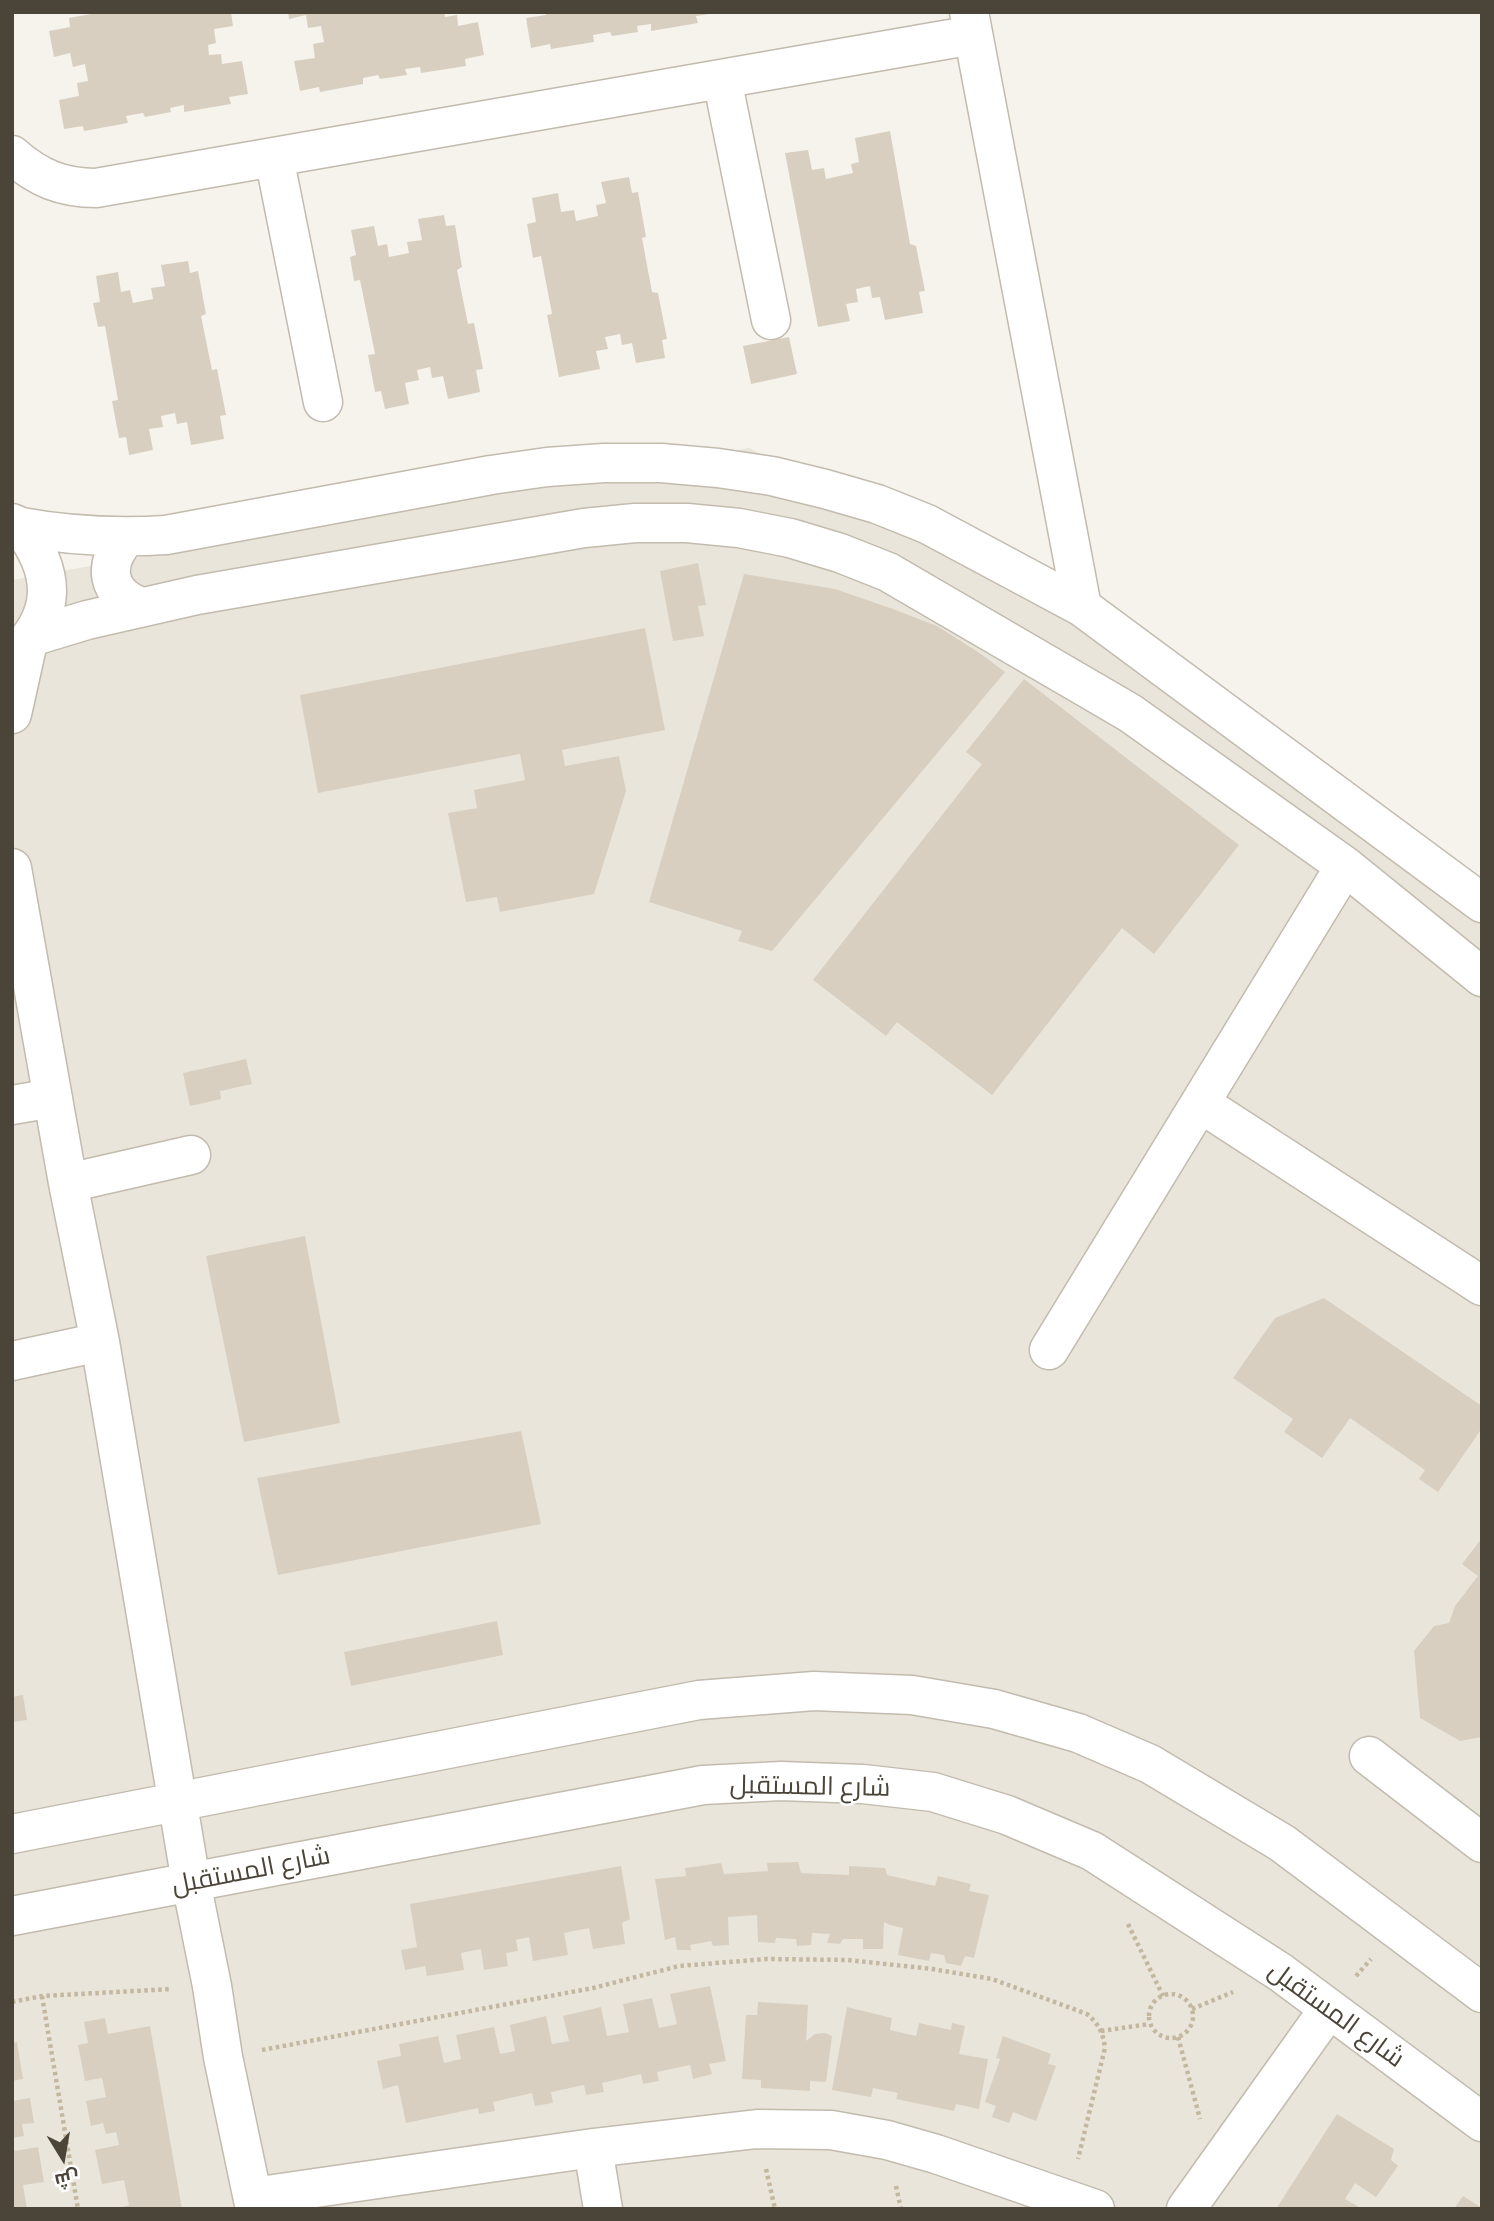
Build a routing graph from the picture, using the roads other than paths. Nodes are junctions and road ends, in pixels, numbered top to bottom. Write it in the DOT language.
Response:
graph roads {
  1 [pos="971,24"];
  2 [pos="722,79"];
  3 [pos="12,155"];
  4 [pos="274,157"];
  5 [pos="771,320"];
  6 [pos="323,402"];
  7 [pos="17,525"];
  8 [pos="126,538"];
  9 [pos="142,607"];
  10 [pos="1082,607"];
  11 [pos="24,645"];
  12 [pos="12,714"];
  13 [pos="1345,866"];
  14 [pos="13,874"];
  15 [pos="1482,903"];
  16 [pos="1482,977"];
  17 [pos="53,1098"];
  18 [pos="1200,1103"];
  19 [pos="12,1105"];
  20 [pos="191,1155"];
  21 [pos="68,1183"];
  22 [pos="1478,1275"];
  23 [pos="100,1342"];
  24 [pos="1049,1350"];
  25 [pos="12,1361"];
  26 [pos="1369,1756"];
  27 [pos="178,1803"];
  28 [pos="12,1834"];
  29 [pos="1482,1843"];
  30 [pos="191,1882"];
  31 [pos="12,1916"];
  32 [pos="1482,1993"];
  33 [pos="1328,2010"];
  34 [pos="1482,2122"];
  35 [pos="593,2148"];
  36 [pos="254,2203"];
  37 [pos="1082,2204"];
  38 [pos="603,2209"];
  39 [pos="1186,2209"];
  1 -- 2 [label="street"];
  1 -- 10 [label="street"];
  2 -- 4 [label="street"];
  2 -- 5 [label="street"];
  3 -- 4 [label="street"];
  4 -- 6 [label="street"];
  7 -- 8 [label="street"];
  7 -- 11 [label="street"];
  8 -- 9 [label="street"];
  8 -- 10 [label="street"];
  9 -- 11 [label="street"];
  9 -- 13 [label="street"];
  10 -- 15 [label="street"];
  11 -- 12 [label="street"];
  13 -- 16 [label="street"];
  13 -- 18 [label="street"];
  14 -- 17 [label="street"];
  17 -- 19 [label="street"];
  17 -- 21 [label="street"];
  18 -- 22 [label="street"];
  18 -- 24 [label="street"];
  20 -- 21 [label="street"];
  21 -- 23 [label="street"];
  23 -- 25 [label="street"];
  23 -- 27 [label="street"];
  26 -- 29 [label="street"];
  27 -- 28 [label="street"];
  27 -- 30 [label="street"];
  27 -- 32 [label="street"];
  30 -- 31 [label="street, شارع المستقبل"];
  30 -- 33 [label="street, شارع المستقبل"];
  30 -- 36 [label="street"];
  33 -- 34 [label="street, شارع المستقبل"];
  33 -- 39 [label="street"];
  35 -- 36 [label="street"];
  35 -- 37 [label="street"];
  35 -- 38 [label="street"];
}
